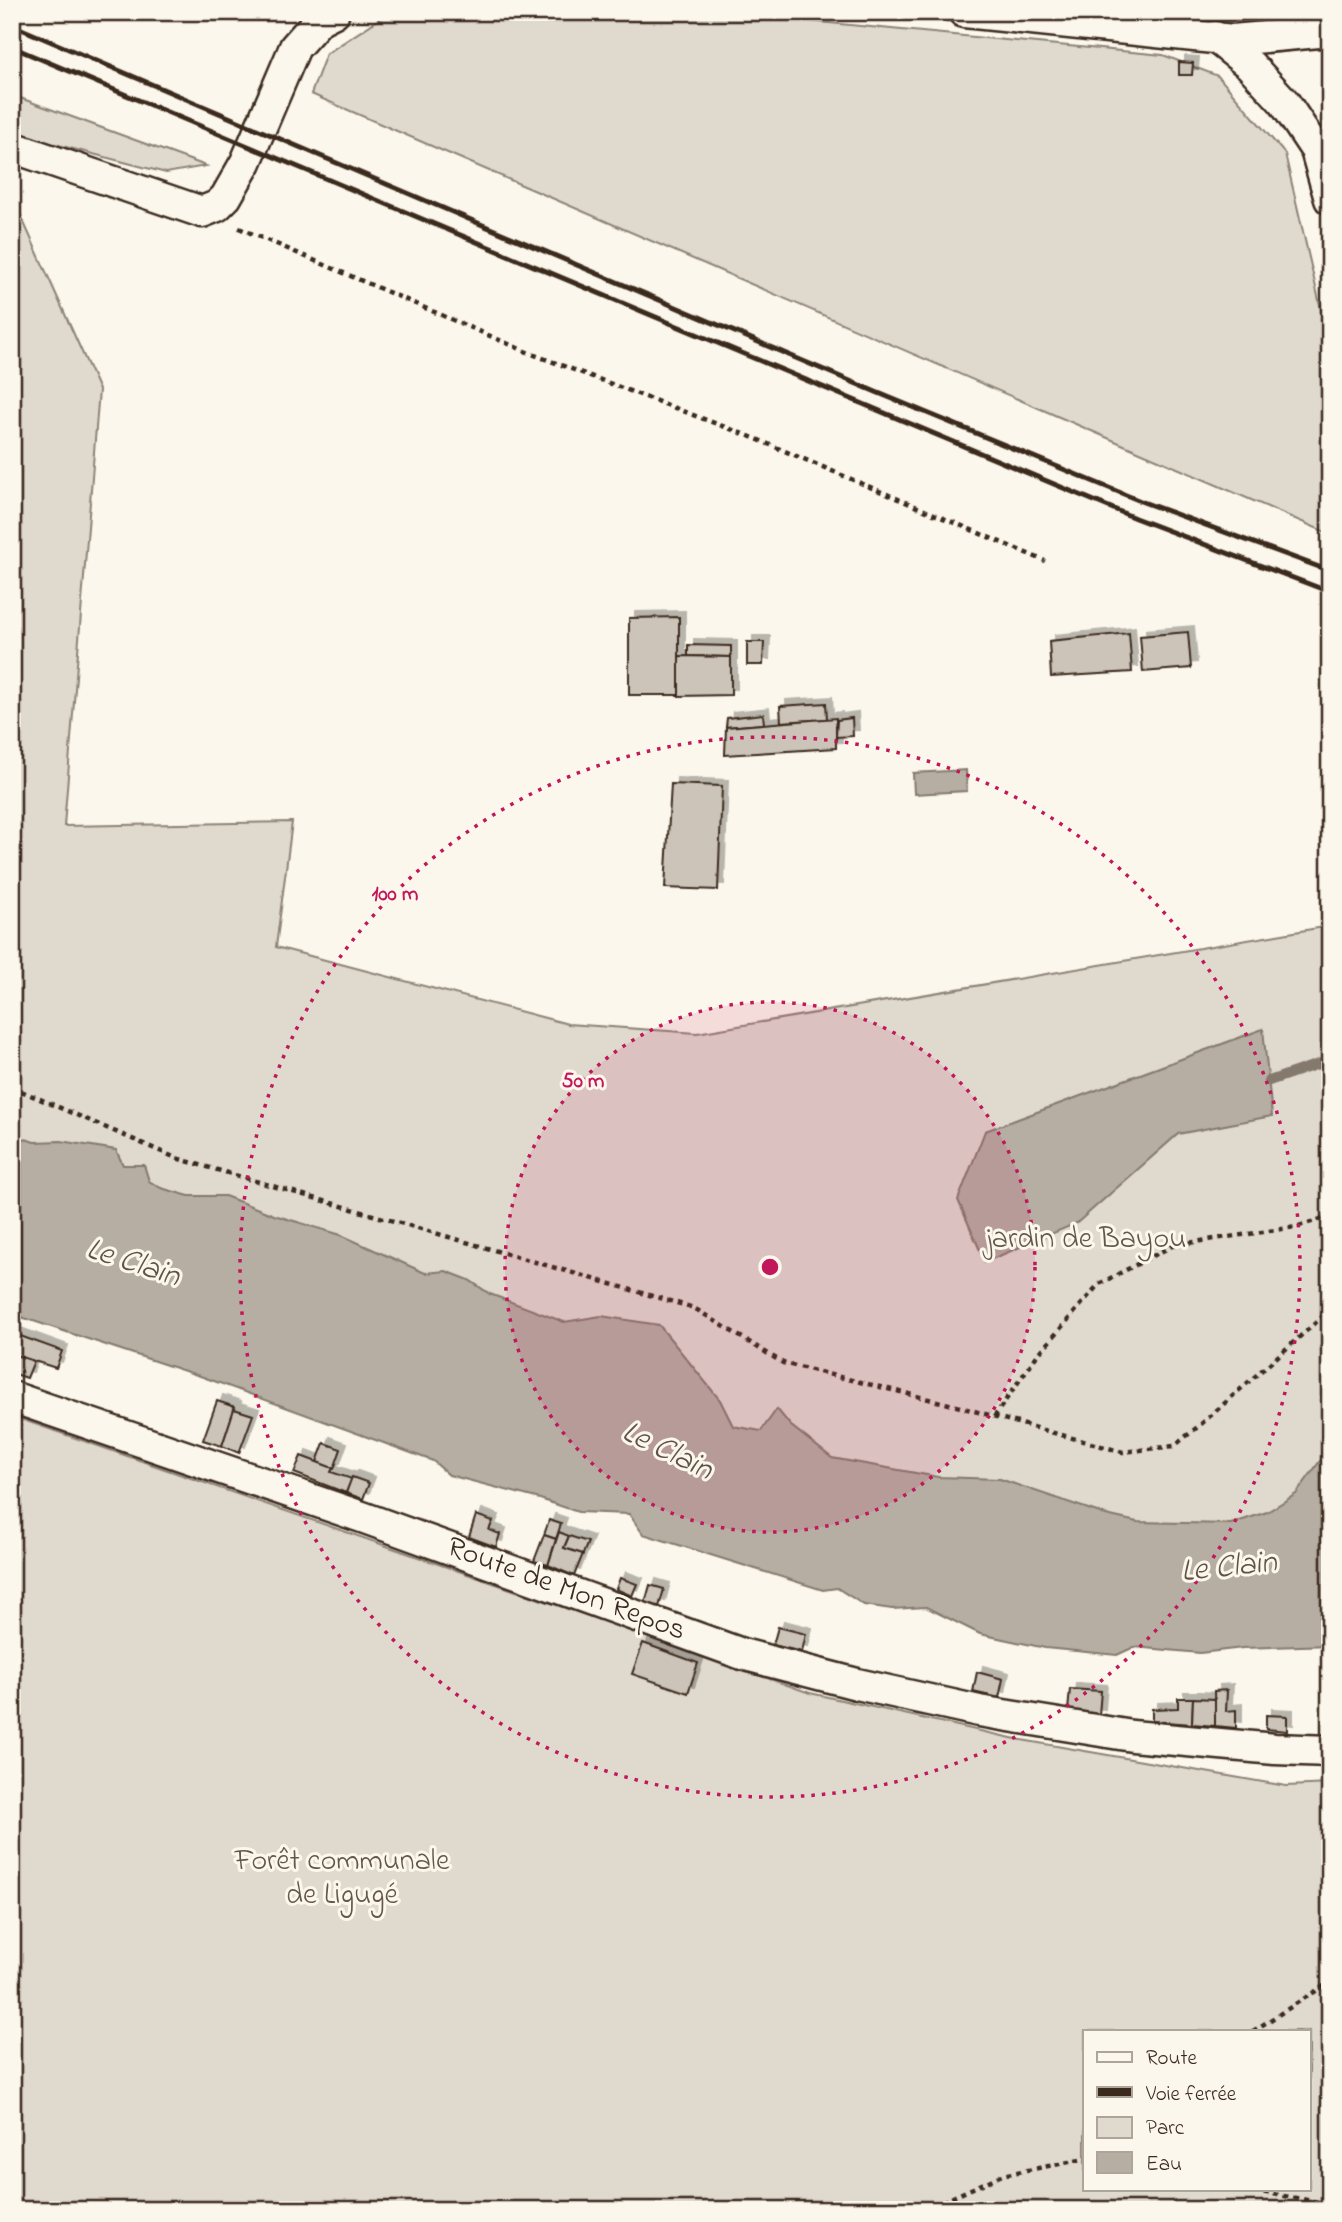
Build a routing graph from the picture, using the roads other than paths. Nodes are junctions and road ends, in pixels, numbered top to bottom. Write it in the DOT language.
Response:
graph roads {
  1 [pos="334,12"];
  2 [pos="964,12"];
  3 [pos="1330,31"];
  4 [pos="1214,37"];
  5 [pos="12,147"];
  6 [pos="1330,199"];
  7 [pos="12,1397"];
  8 [pos="1330,1751"];
  1 -- 5 [label="street"];
  2 -- 4 [label="street"];
  3 -- 4 [label="street"];
  4 -- 6 [label="street"];
  7 -- 8 [label="street, Route de Mon Repos"];
}
